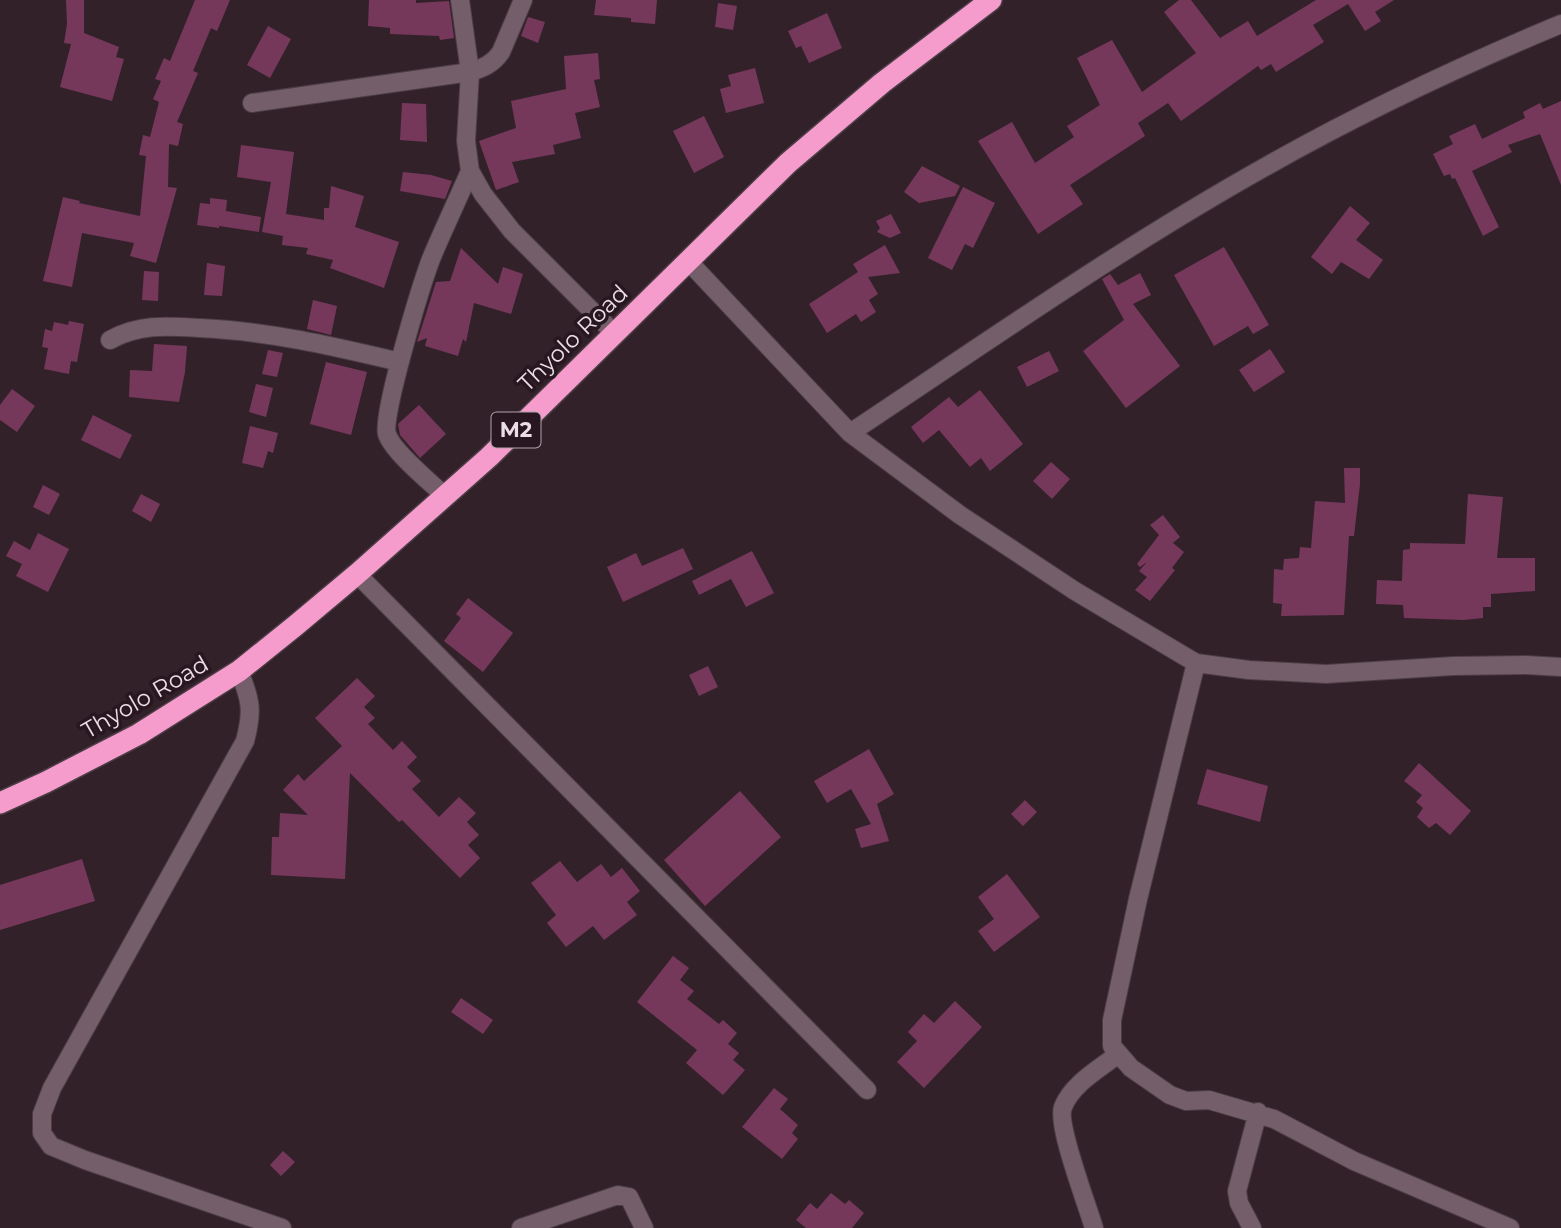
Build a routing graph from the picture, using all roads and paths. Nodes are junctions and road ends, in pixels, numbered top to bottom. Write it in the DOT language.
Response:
graph roads {
  1 [pos="460,0"];
  2 [pos="523,0"];
  3 [pos="991,0"];
  4 [pos="1561,24"];
  5 [pos="470,72"];
  6 [pos="252,103"];
  7 [pos="470,172"];
  8 [pos="689,262"];
  9 [pos="614,334"];
  10 [pos="110,340"];
  11 [pos="400,362"];
  12 [pos="850,433"];
  13 [pos="445,496"];
  14 [pos="357,574"];
  15 [pos="1196,663"];
  16 [pos="1561,667"];
  17 [pos="239,671"];
  18 [pos="0,803"];
  19 [pos="1117,1055"];
  20 [pos="867,1090"];
  21 [pos="1258,1112"];
  22 [pos="282,1228"];
  23 [pos="521,1228"];
  24 [pos="644,1228"];
  25 [pos="1094,1228"];
  26 [pos="1252,1228"];
  27 [pos="1510,1228"];
  1 -- 5 [label="street"];
  2 -- 5 [label="street"];
  3 -- 8 [label="highway, Thyolo Road / M2"];
  4 -- 12 [label="street"];
  5 -- 6 [label="street"];
  5 -- 7 [label="street"];
  7 -- 9 [label="street"];
  7 -- 11 [label="street"];
  8 -- 9 [label="highway, Thyolo Road / M2"];
  8 -- 12 [label="street"];
  9 -- 13 [label="highway, Thyolo Road / M2"];
  10 -- 11 [label="street"];
  11 -- 13 [label="street"];
  12 -- 15 [label="street"];
  13 -- 14 [label="highway, Thyolo Road / M2"];
  14 -- 17 [label="highway, Thyolo Road / M2"];
  14 -- 20 [label="street"];
  15 -- 16 [label="street"];
  15 -- 19 [label="street"];
  17 -- 18 [label="highway, Thyolo Road / M2"];
  17 -- 22 [label="street"];
  19 -- 21 [label="street"];
  19 -- 25 [label="street"];
  21 -- 26 [label="street"];
  21 -- 27 [label="street"];
  23 -- 24 [label="street"];
}
